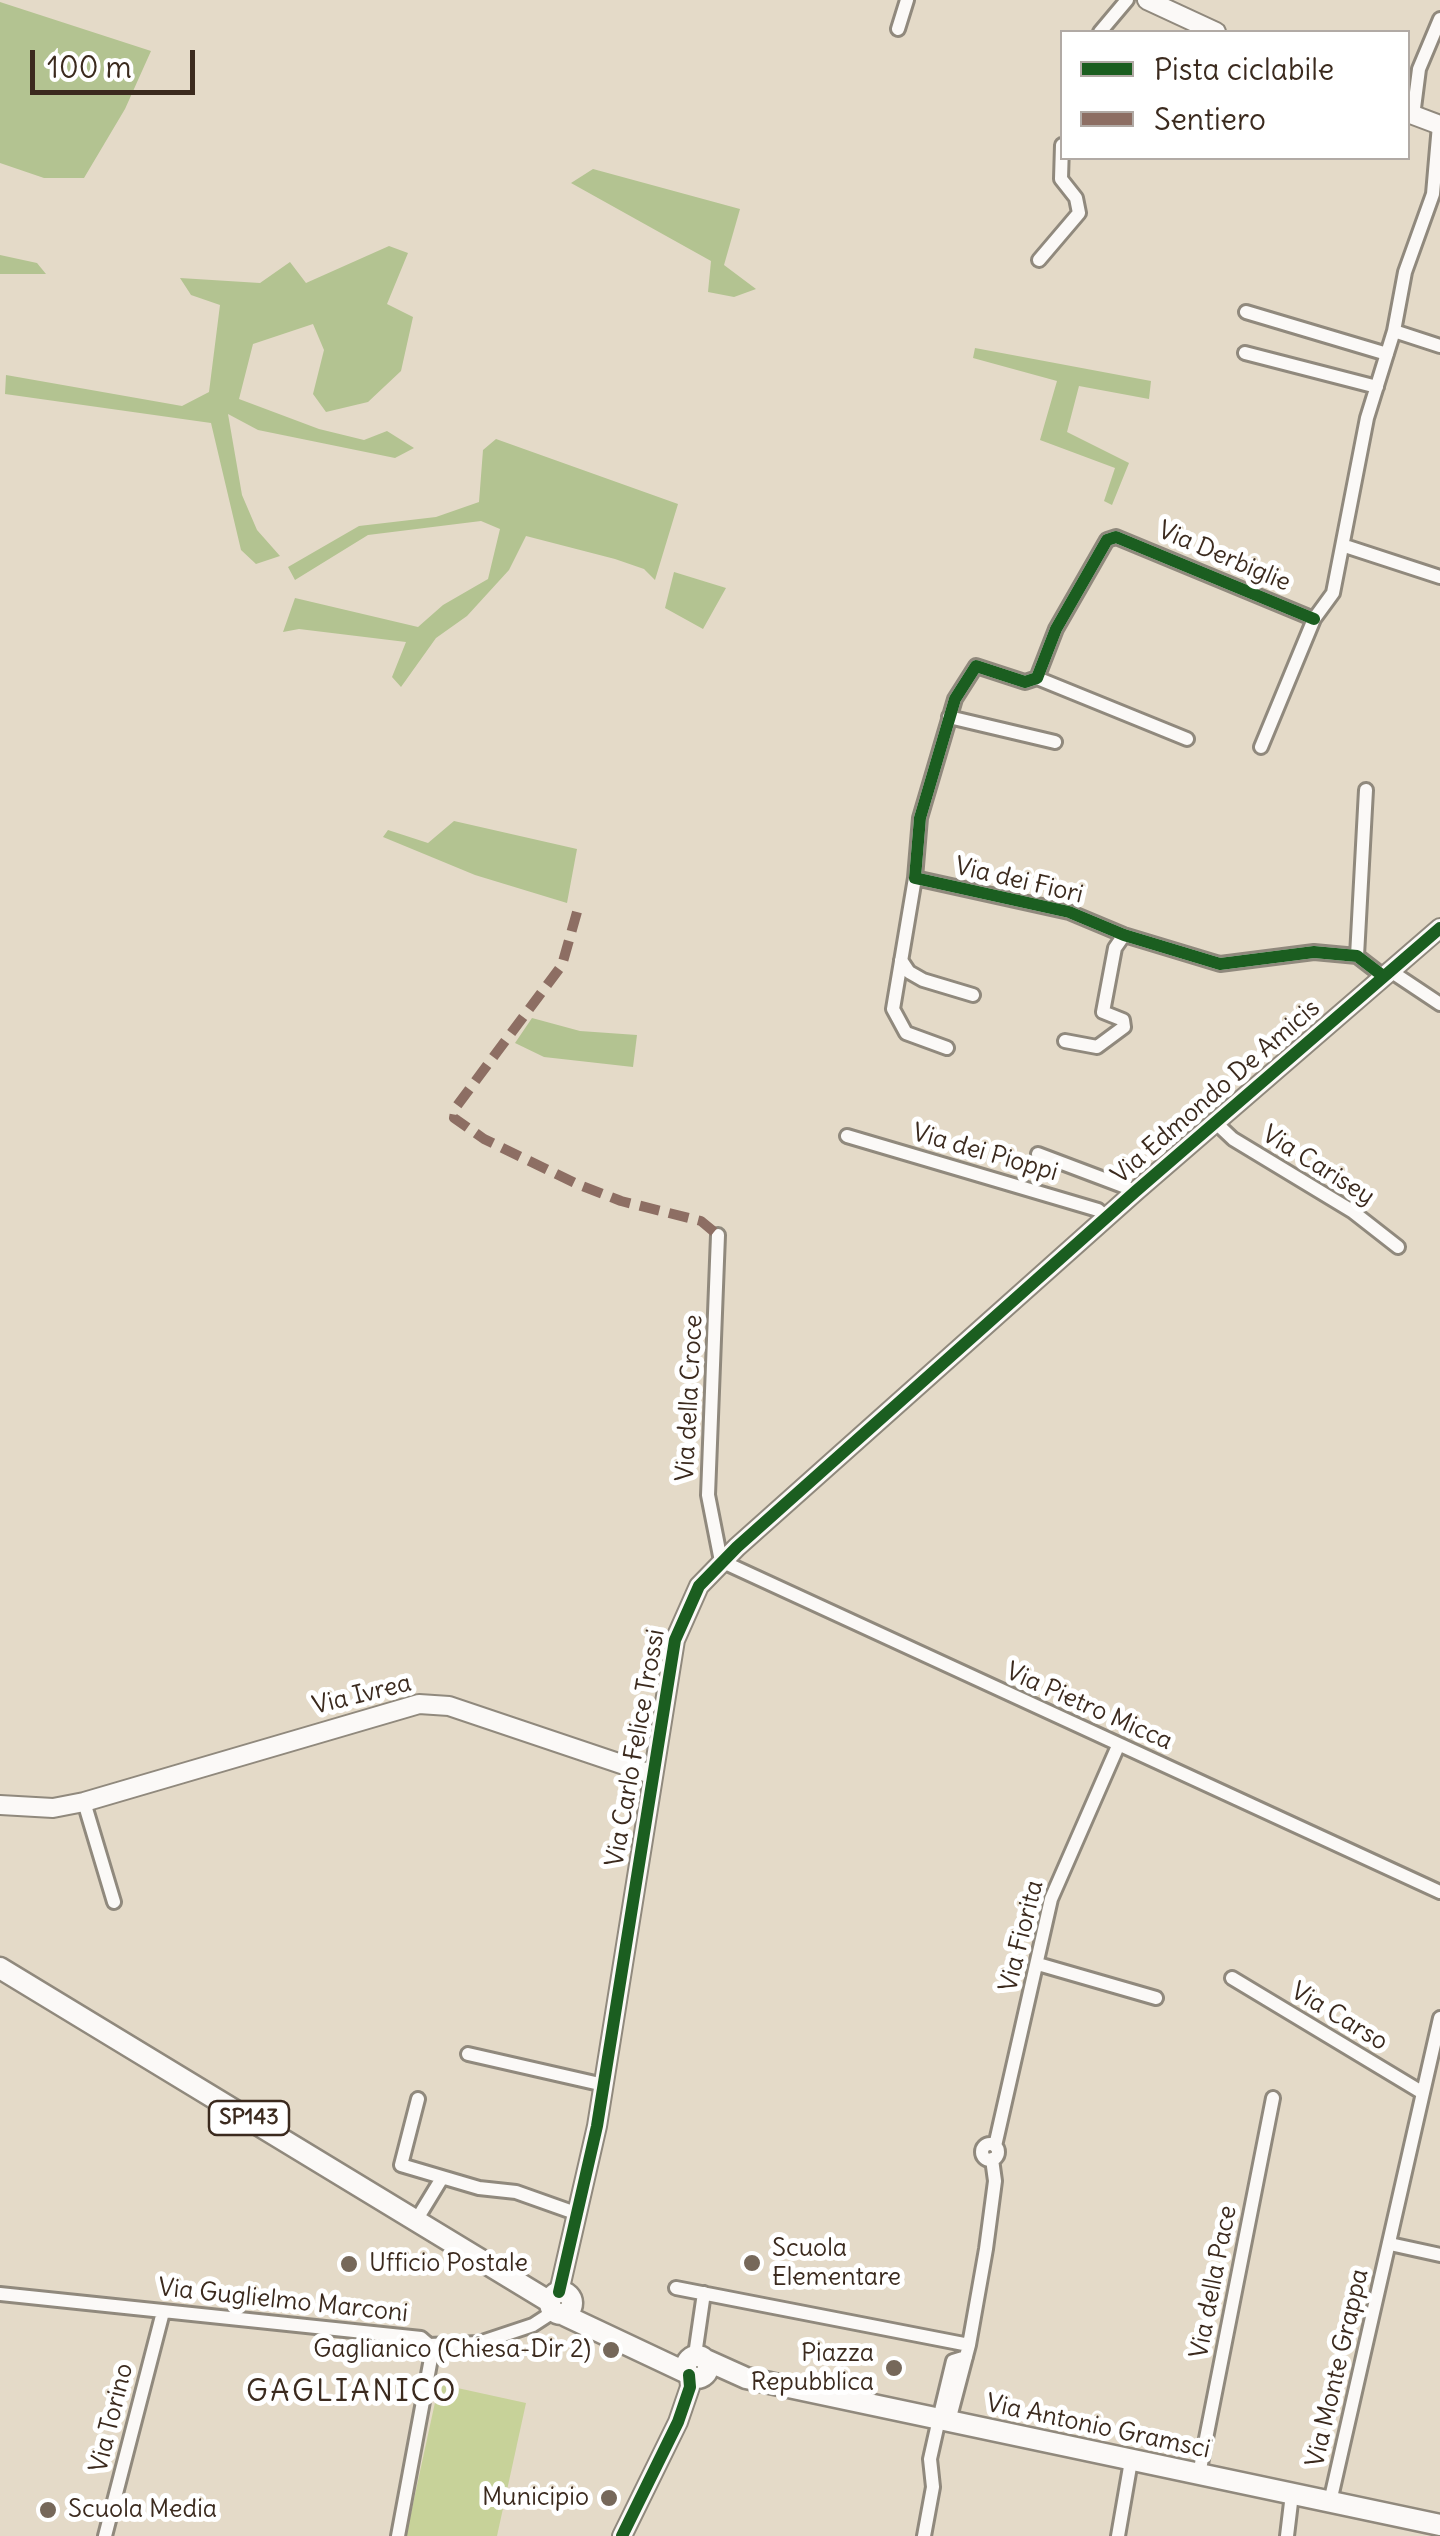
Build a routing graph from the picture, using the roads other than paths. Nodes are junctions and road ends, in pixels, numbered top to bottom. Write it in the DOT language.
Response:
graph roads {
  1 [pos="907,0"];
  2 [pos="1126,0"];
  3 [pos="1149,0"];
  4 [pos="1440,19"];
  5 [pos="898,29"];
  6 [pos="1102,30"];
  7 [pos="1212,30"];
  8 [pos="1410,114"];
  9 [pos="1440,125"];
  10 [pos="1061,160"];
  11 [pos="1436,196"];
  12 [pos="1039,260"];
  13 [pos="1246,312"];
  14 [pos="1394,331"];
  15 [pos="1440,346"];
  16 [pos="1245,353"];
  17 [pos="1388,354"];
  18 [pos="1377,387"];
  19 [pos="1346,546"];
  20 [pos="1440,577"];
  21 [pos="1314,619"];
  22 [pos="1036,678"];
  23 [pos="949,717"];
  24 [pos="1187,739"];
  25 [pos="1055,742"];
  26 [pos="1261,747"];
  27 [pos="1366,790"];
  28 [pos="915,878"];
  29 [pos="1440,928"];
  30 [pos="1124,935"];
  31 [pos="1357,956"];
  32 [pos="901,960"];
  33 [pos="1386,973"];
  34 [pos="974,996"];
  35 [pos="1440,1004"];
  36 [pos="1065,1041"];
  37 [pos="947,1048"];
  38 [pos="1215,1122"];
  39 [pos="847,1136"];
  40 [pos="1038,1154"];
  41 [pos="1136,1191"];
  42 [pos="1107,1218"];
  43 [pos="718,1235"];
  44 [pos="1398,1247"];
  45 [pos="1024,1293"];
  46 [pos="721,1562"];
  47 [pos="1118,1746"];
  48 [pos="651,1774"];
  49 [pos="84,1802"];
  50 [pos="0,1805"];
  51 [pos="1440,1892"];
  52 [pos="114,1902"];
  53 [pos="1038,1964"];
  54 [pos="0,1968"];
  55 [pos="1232,1978"];
  56 [pos="1156,1998"];
  57 [pos="1440,2018"];
  58 [pos="468,2054"];
  59 [pos="604,2084"];
  60 [pos="1423,2093"];
  61 [pos="1273,2098"];
  62 [pos="418,2099"];
  63 [pos="442,2178"];
  64 [pos="578,2214"];
  65 [pos="418,2219"];
  66 [pos="1390,2244"];
  67 [pos="1440,2255"];
  68 [pos="676,2288"];
  69 [pos="704,2293"];
  70 [pos="0,2294"];
  71 [pos="559,2303"];
  72 [pos="163,2312"];
  73 [pos="430,2345"];
  74 [pos="967,2351"];
  75 [pos="697,2368"];
  76 [pos="944,2420"];
  77 [pos="1131,2460"];
  78 [pos="1199,2474"];
  79 [pos="1292,2494"];
  80 [pos="1330,2502"];
  81 [pos="1440,2524"];
  82 [pos="105,2536"];
  83 [pos="398,2536"];
  84 [pos="622,2536"];
  85 [pos="924,2536"];
  86 [pos="1118,2536"];
  87 [pos="1287,2536"];
  1 -- 5 [label="street"];
  2 -- 6 [label="street"];
  3 -- 7 [label="street"];
  4 -- 8 [label="street"];
  8 -- 9 [label="street"];
  9 -- 11 [label="street"];
  10 -- 12 [label="street"];
  11 -- 14 [label="street"];
  13 -- 17 [label="street"];
  14 -- 15 [label="street"];
  14 -- 17 [label="street"];
  16 -- 18 [label="street"];
  17 -- 18 [label="street"];
  18 -- 19 [label="street"];
  19 -- 20 [label="street"];
  19 -- 21 [label="street"];
  21 -- 22 [label="street, Via Derbiglie"];
  21 -- 26 [label="street"];
  22 -- 23 [label="street, Via dei Fiori"];
  22 -- 24 [label="street"];
  23 -- 25 [label="street"];
  23 -- 28 [label="street, Via dei Fiori"];
  27 -- 31 [label="street"];
  28 -- 30 [label="street, Via dei Fiori"];
  28 -- 32 [label="street"];
  29 -- 33 [label="street, Via Edmondo De Amicis"];
  30 -- 31 [label="street, Via dei Fiori"];
  30 -- 36 [label="street"];
  31 -- 33 [label="street"];
  32 -- 34 [label="street"];
  32 -- 37 [label="street"];
  33 -- 35 [label="street"];
  33 -- 38 [label="street, Via Edmondo De Amicis"];
  38 -- 41 [label="street, Via Edmondo De Amicis"];
  38 -- 44 [label="street, Via Carisey"];
  39 -- 42 [label="street, Via dei Pioppi"];
  40 -- 41 [label="street, Via Edmondo De Amicis"];
  41 -- 42 [label="street, Via Edmondo De Amicis"];
  42 -- 45 [label="street, Via Edmondo De Amicis"];
  43 -- 46 [label="street, Via della Croce"];
  45 -- 46 [label="street, Via Carlo Felice Trossi"];
  46 -- 47 [label="street, Via Pietro Micca"];
  46 -- 48 [label="street, Via Carlo Felice Trossi"];
  47 -- 51 [label="street, Via Pietro Micca"];
  47 -- 53 [label="street, Via Fiorita"];
  48 -- 49 [label="street, Via Ivrea"];
  48 -- 59 [label="street, Via Carlo Felice Trossi"];
  49 -- 50 [label="street, Via Ivrea"];
  49 -- 52 [label="street"];
  53 -- 56 [label="street"];
  53 -- 74 [label="street, Via Fiorita"];
  54 -- 65 [label="main road, SP143"];
  55 -- 60 [label="street, Via Carso"];
  57 -- 60 [label="street, Via Monte Grappa"];
  58 -- 59 [label="street"];
  59 -- 64 [label="street, Via Carlo Felice Trossi"];
  60 -- 66 [label="street, Via Monte Grappa"];
  61 -- 78 [label="street, Via della Pace"];
  62 -- 63 [label="street"];
  63 -- 64 [label="street"];
  63 -- 65 [label="street"];
  64 -- 71 [label="street, Via Carlo Felice Trossi"];
  65 -- 71 [label="main road, SP143"];
  66 -- 67 [label="street, Via Monte Grappa"];
  66 -- 80 [label="street, Via Monte Grappa"];
  68 -- 69 [label="street"];
  69 -- 74 [label="street"];
  69 -- 75 [label="street"];
  70 -- 72 [label="street, Via Guglielmo Marconi"];
  71 -- 73 [label="street, Via Guglielmo Marconi"];
  71 -- 75 [label="main road, Via Antonio Gramsci / SP143"];
  72 -- 73 [label="street, Via Guglielmo Marconi"];
  72 -- 82 [label="street, Via Torino"];
  73 -- 83 [label="street"];
  74 -- 76 [label="street, Via Fiorita"];
  75 -- 76 [label="main road, Via Antonio Gramsci / SP143"];
  75 -- 84 [label="street"];
  76 -- 77 [label="main road, Via Antonio Gramsci"];
  76 -- 85 [label="street, Via Fiorita"];
  77 -- 78 [label="main road, Via Antonio Gramsci"];
  77 -- 86 [label="street"];
  78 -- 79 [label="main road, Via Antonio Gramsci"];
  79 -- 80 [label="main road, Via Antonio Gramsci"];
  79 -- 87 [label="street"];
  80 -- 81 [label="main road, Via Antonio Gramsci"];
}
